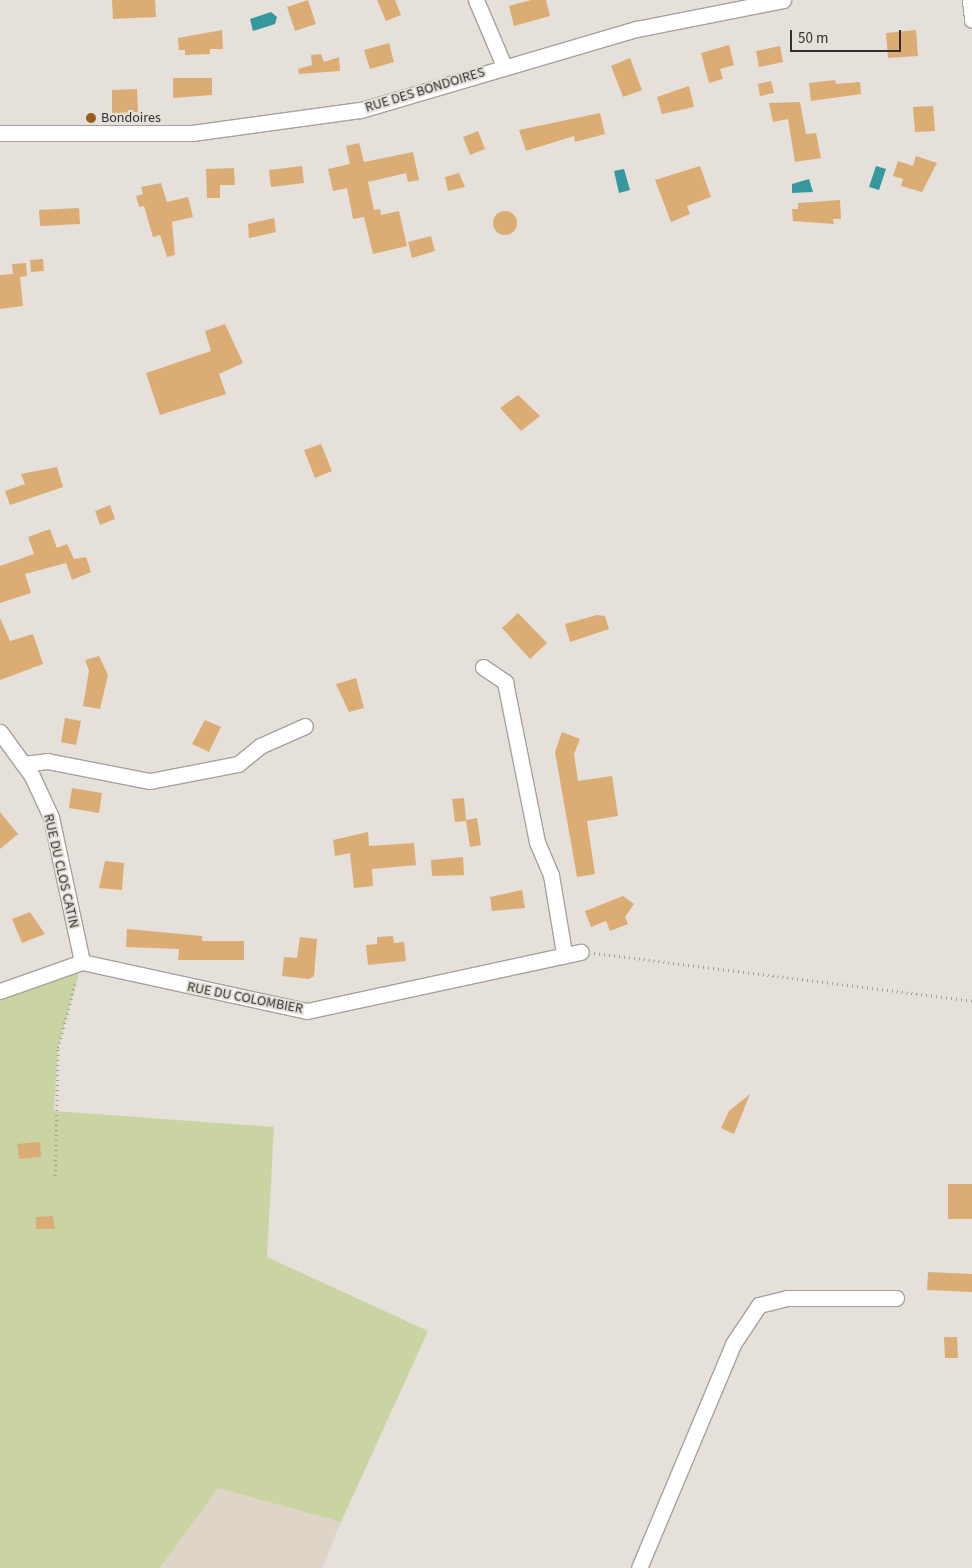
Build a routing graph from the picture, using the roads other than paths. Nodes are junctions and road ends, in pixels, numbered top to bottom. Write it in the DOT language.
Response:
graph roads {
  1 [pos="476,0"];
  2 [pos="783,0"];
  3 [pos="970,0"];
  4 [pos="972,20"];
  5 [pos="504,66"];
  6 [pos="0,133"];
  7 [pos="483,667"];
  8 [pos="305,726"];
  9 [pos="0,732"];
  10 [pos="23,764"];
  11 [pos="581,952"];
  12 [pos="564,953"];
  13 [pos="82,962"];
  14 [pos="0,990"];
  15 [pos="896,1298"];
  16 [pos="639,1568"];
  1 -- 5 [label="street"];
  2 -- 5 [label="street, RUE DES BONDOIRES"];
  3 -- 4 [label="street"];
  5 -- 6 [label="street, RUE DES BONDOIRES"];
  7 -- 12 [label="street"];
  8 -- 10 [label="street"];
  9 -- 10 [label="street, RUE DU CLOS CATIN"];
  10 -- 13 [label="street, RUE DU CLOS CATIN"];
  11 -- 12 [label="street, RUE DU COLOMBIER"];
  12 -- 13 [label="street, RUE DU COLOMBIER"];
  13 -- 14 [label="street"];
  15 -- 16 [label="street"];
}
